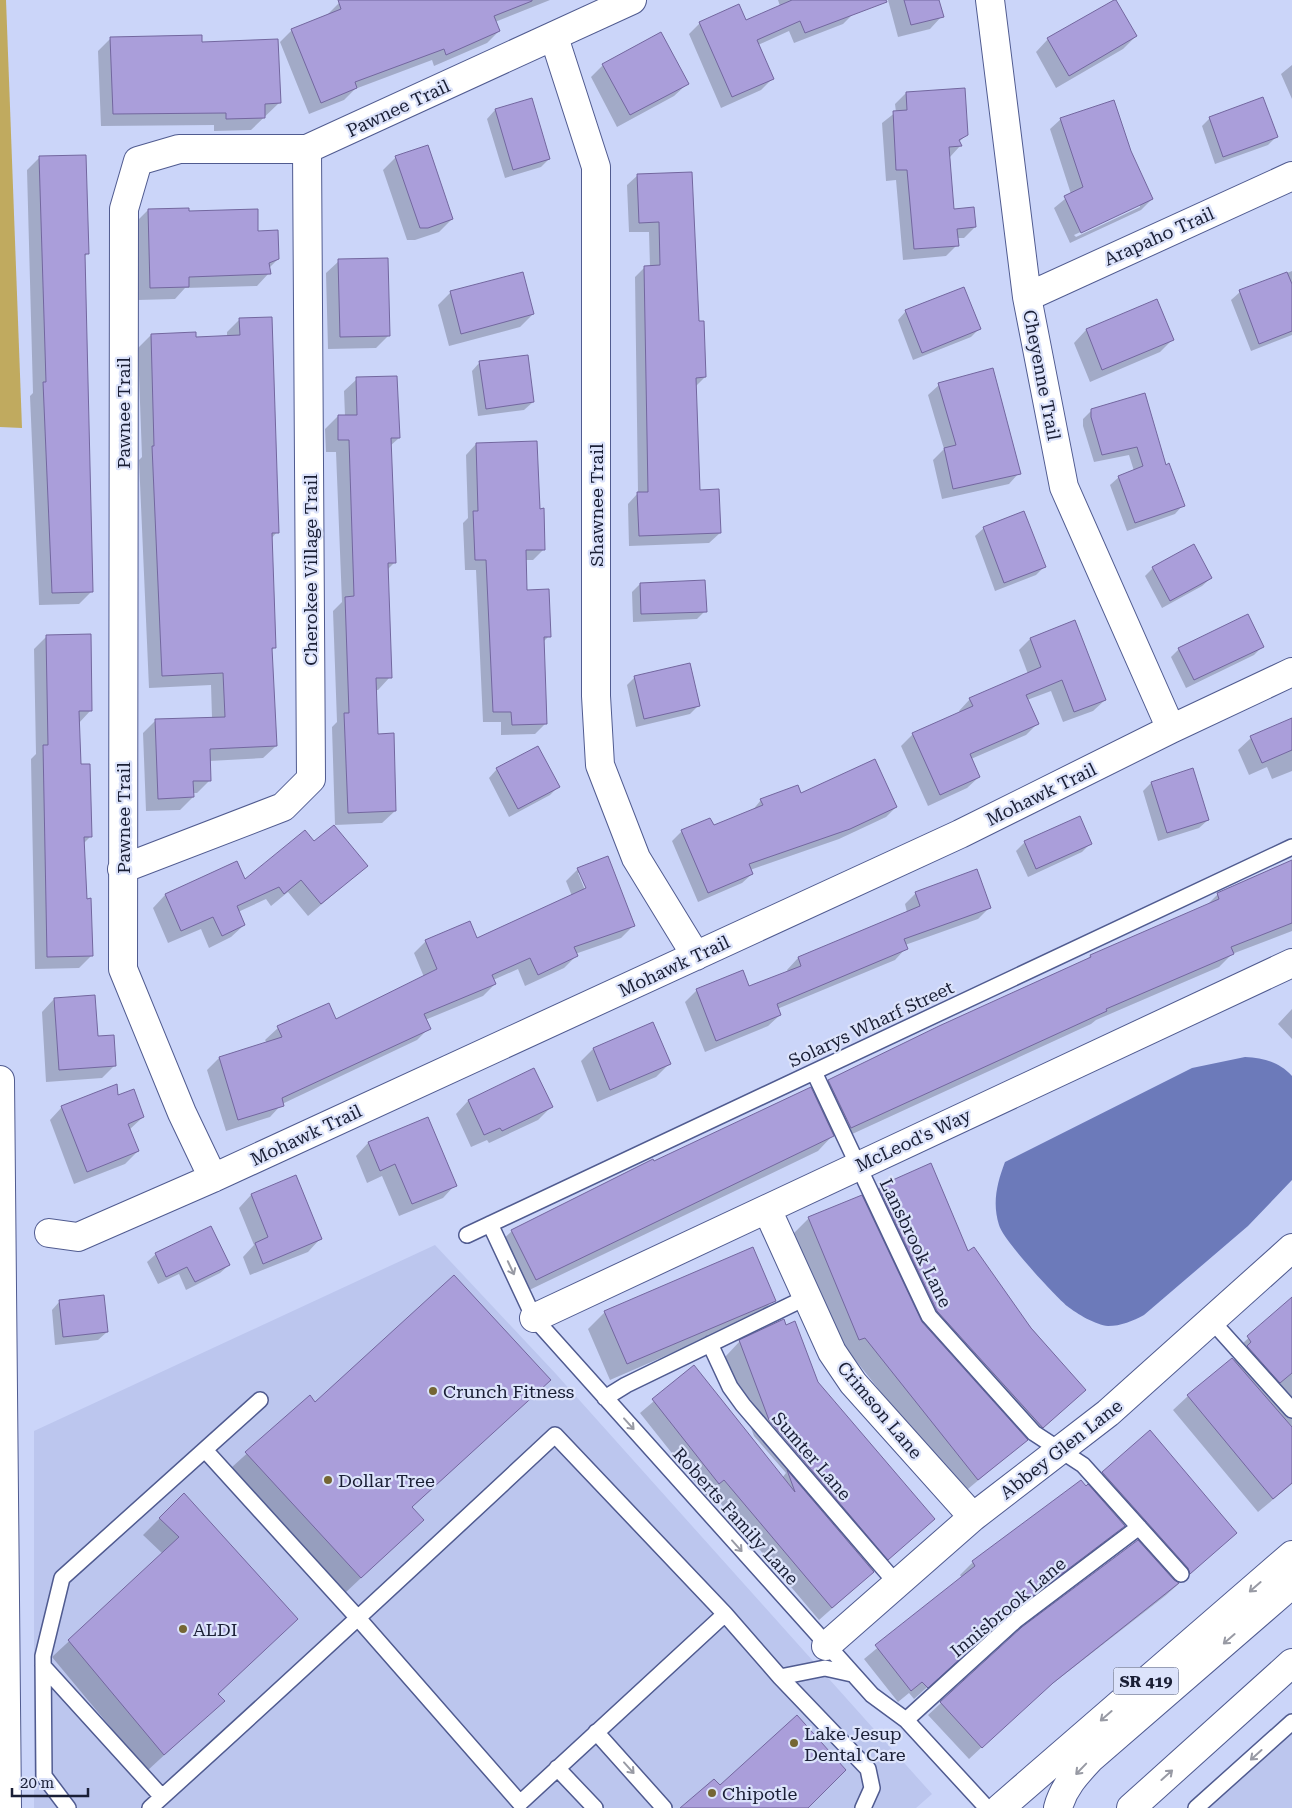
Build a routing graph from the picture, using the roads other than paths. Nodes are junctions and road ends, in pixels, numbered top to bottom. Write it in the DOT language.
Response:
graph roads {
  1 [pos="632,0"];
  2 [pos="990,0"];
  3 [pos="554,37"];
  4 [pos="307,149"];
  5 [pos="1292,176"];
  6 [pos="1027,297"];
  7 [pos="1292,672"];
  8 [pos="1171,729"];
  9 [pos="1292,847"];
  10 [pos="122,869"];
  11 [pos="696,956"];
  12 [pos="1292,963"];
  13 [pos="814,1072"];
  14 [pos="0,1080"];
  15 [pos="857,1166"];
  16 [pos="213,1178"];
  17 [pos="767,1209"];
  18 [pos="490,1224"];
  19 [pos="49,1234"];
  20 [pos="467,1235"];
  21 [pos="1292,1248"];
  22 [pos="807,1297"];
  23 [pos="534,1318"];
  24 [pos="1211,1320"];
  25 [pos="710,1344"];
  26 [pos="605,1398"];
  27 [pos="260,1400"];
  28 [pos="1290,1403"];
  29 [pos="205,1450"];
  30 [pos="1060,1450"];
  31 [pos="973,1517"];
  32 [pos="1139,1527"];
  33 [pos="1292,1555"];
  34 [pos="1181,1574"];
  35 [pos="897,1584"];
  36 [pos="1292,1584"];
  37 [pos="725,1614"];
  38 [pos="357,1617"];
  39 [pos="826,1646"];
  40 [pos="1292,1663"];
  41 [pos="43,1666"];
  42 [pos="852,1674"];
  43 [pos="780,1677"];
  44 [pos="906,1720"];
  45 [pos="1292,1722"];
  46 [pos="596,1732"];
  47 [pos="557,1768"];
  48 [pos="162,1797"];
  49 [pos="520,1806"];
  50 [pos="7,1808"];
  51 [pos="68,1808"];
  52 [pos="150,1808"];
  53 [pos="595,1808"];
  54 [pos="664,1808"];
  55 [pos="862,1808"];
  56 [pos="986,1808"];
  57 [pos="1000,1808"];
  58 [pos="1058,1808"];
  59 [pos="1131,1808"];
  60 [pos="1196,1808"];
  1 -- 3 [label="street, Pawnee Trail"];
  2 -- 6 [label="street, Cheyenne Trail"];
  3 -- 4 [label="street, Pawnee Trail"];
  3 -- 11 [label="street, Shawnee Trail"];
  4 -- 10 [label="street, Cherokee Village Trail"];
  4 -- 10 [label="street, Pawnee Trail"];
  5 -- 6 [label="street, Arapaho Trail"];
  6 -- 8 [label="street, Cheyenne Trail"];
  7 -- 8 [label="street, Mohawk Trail"];
  8 -- 11 [label="street, Mohawk Trail"];
  9 -- 13 [label="lane, Solarys Wharf Street"];
  10 -- 16 [label="street, Pawnee Trail"];
  11 -- 16 [label="street, Mohawk Trail"];
  12 -- 15 [label="street, McLeod's Way"];
  13 -- 15 [label="lane, Lansbrook Lane"];
  13 -- 18 [label="lane, Solarys Wharf Street"];
  14 -- 50 [label="street"];
  15 -- 17 [label="street, McLeod's Way"];
  15 -- 30 [label="lane, Lansbrook Lane"];
  16 -- 19 [label="street, Mohawk Trail"];
  17 -- 22 [label="street, Crimson Lane"];
  17 -- 23 [label="street, McLeod's Way"];
  18 -- 20 [label="lane, Solarys Wharf Street"];
  18 -- 23 [label="lane, Roberts Family Lane, one-way"];
  21 -- 24 [label="street, Abbey Glen Lane"];
  22 -- 25 [label="lane"];
  22 -- 31 [label="street, Crimson Lane"];
  23 -- 26 [label="lane, Roberts Family Lane"];
  24 -- 28 [label="lane"];
  24 -- 30 [label="street, Abbey Glen Lane"];
  25 -- 26 [label="lane"];
  25 -- 35 [label="lane, Sumter Lane"];
  26 -- 39 [label="lane, Roberts Family Lane, one-way"];
  27 -- 29 [label="lane"];
  29 -- 38 [label="lane"];
  29 -- 41 [label="lane"];
  30 -- 31 [label="street, Abbey Glen Lane"];
  30 -- 32 [label="lane"];
  31 -- 35 [label="street, Abbey Glen Lane"];
  32 -- 34 [label="lane"];
  32 -- 44 [label="lane, Innisbrook Lane"];
  33 -- 57 [label="street, SR 419, one-way"];
  35 -- 39 [label="street, Abbey Glen Lane"];
  36 -- 58 [label="street, one-way"];
  37 -- 38 [label="lane"];
  37 -- 43 [label="lane"];
  37 -- 46 [label="lane"];
  38 -- 48 [label="lane"];
  38 -- 49 [label="lane"];
  39 -- 42 [label="lane, Roberts Family Lane"];
  59 -- 40 [label="street, one-way"];
  41 -- 48 [label="lane"];
  41 -- 51 [label="lane"];
  42 -- 43 [label="lane"];
  42 -- 44 [label="lane, Roberts Family Lane"];
  43 -- 55 [label="lane"];
  44 -- 56 [label="lane, Roberts Family Lane"];
  45 -- 60 [label="lane, one-way"];
  46 -- 47 [label="lane"];
  46 -- 54 [label="lane, one-way"];
  47 -- 49 [label="lane"];
  47 -- 53 [label="lane"];
  48 -- 52 [label="lane"];
}
